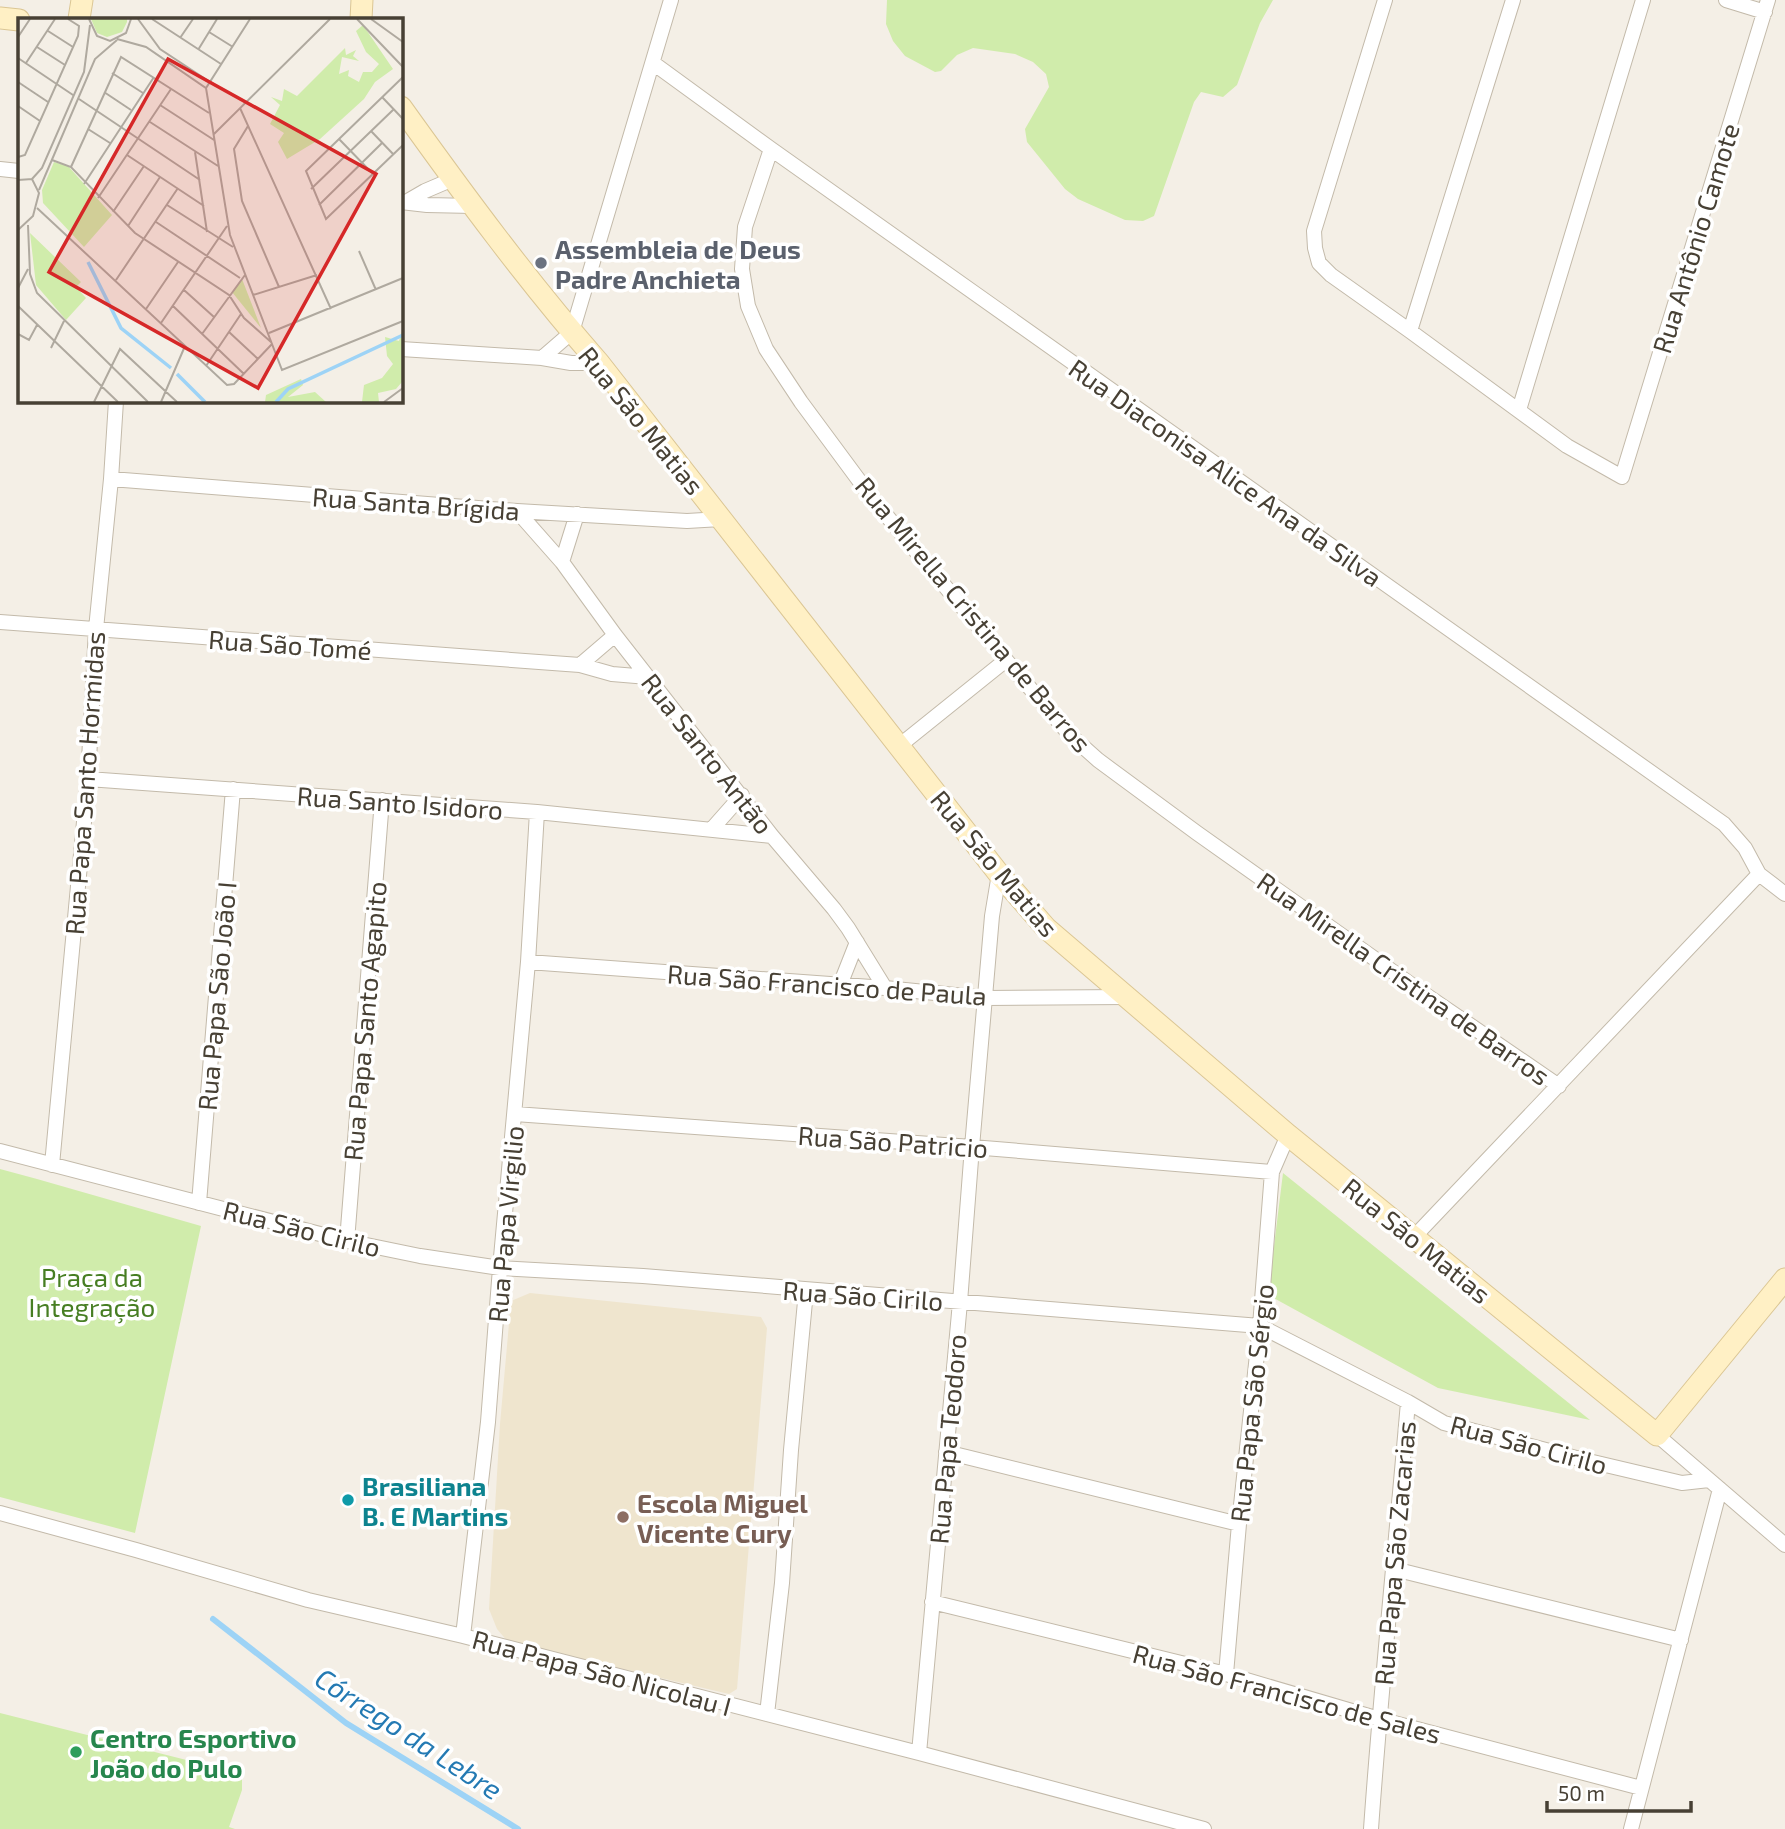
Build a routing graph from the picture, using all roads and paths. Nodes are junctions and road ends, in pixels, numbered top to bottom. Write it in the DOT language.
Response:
graph roads {
  1 [pos="82,0"];
  2 [pos="362,0"];
  3 [pos="671,0"];
  4 [pos="1385,0"];
  5 [pos="1513,0"];
  6 [pos="1643,0"];
  7 [pos="1726,0"];
  8 [pos="1767,6"];
  9 [pos="0,18"];
  10 [pos="79,18"];
  11 [pos="361,18"];
  12 [pos="18,20"];
  13 [pos="653,63"];
  14 [pos="402,108"];
  15 [pos="771,149"];
  16 [pos="0,169"];
  17 [pos="18,171"];
  18 [pos="453,179"];
  19 [pos="403,202"];
  20 [pos="472,206"];
  21 [pos="1410,331"];
  22 [pos="572,332"];
  23 [pos="402,349"];
  24 [pos="542,358"];
  25 [pos="598,363"];
  26 [pos="116,402"];
  27 [pos="1519,410"];
  28 [pos="111,479"];
  29 [pos="517,511"];
  30 [pos="577,514"];
  31 [pos="721,519"];
  32 [pos="562,562"];
  33 [pos="0,622"];
  34 [pos="96,629"];
  35 [pos="615,635"];
  36 [pos="1006,660"];
  37 [pos="580,665"];
  38 [pos="648,677"];
  39 [pos="899,746"];
  40 [pos="88,779"];
  41 [pos="233,789"];
  42 [pos="742,795"];
  43 [pos="382,800"];
  44 [pos="537,812"];
  45 [pos="711,830"];
  46 [pos="772,836"];
  47 [pos="999,874"];
  48 [pos="1759,874"];
  49 [pos="1785,894"];
  50 [pos="857,942"];
  51 [pos="528,962"];
  52 [pos="840,985"];
  53 [pos="885,988"];
  54 [pos="1127,997"];
  55 [pos="985,998"];
  56 [pos="1559,1086"];
  57 [pos="515,1114"];
  58 [pos="1289,1135"];
  59 [pos="972,1147"];
  60 [pos="0,1151"];
  61 [pos="52,1165"];
  62 [pos="1272,1172"];
  63 [pos="200,1203"];
  64 [pos="1414,1237"];
  65 [pos="347,1241"];
  66 [pos="500,1268"];
  67 [pos="1785,1279"];
  68 [pos="806,1290"];
  69 [pos="960,1302"];
  70 [pos="1260,1326"];
  71 [pos="1408,1402"];
  72 [pos="1657,1435"];
  73 [pos="946,1452"];
  74 [pos="1715,1485"];
  75 [pos="0,1513"];
  76 [pos="1239,1524"];
  77 [pos="1785,1545"];
  78 [pos="1394,1569"];
  79 [pos="932,1602"];
  80 [pos="463,1636"];
  81 [pos="1681,1640"];
  82 [pos="1226,1674"];
  83 [pos="767,1714"];
  84 [pos="1379,1719"];
  85 [pos="919,1753"];
  86 [pos="1641,1788"];
  87 [pos="1156,1823"];
  88 [pos="1204,1829"];
  89 [pos="1371,1829"];
  90 [pos="1631,1829"];
  1 -- 10 [label="street"];
  2 -- 11 [label="street"];
  3 -- 13 [label="street"];
  4 -- 21 [label="street"];
  5 -- 21 [label="street"];
  6 -- 27 [label="street"];
  7 -- 8 [label="street"];
  8 -- 27 [label="street, Rua Antônio Camote"];
  9 -- 12 [label="street"];
  13 -- 15 [label="street, Rua Diaconisa Alice Ana da Silva"];
  13 -- 22 [label="street"];
  14 -- 18 [label="street, Rua São Matias"];
  15 -- 36 [label="street, Rua Mirella Cristina de Barros"];
  15 -- 48 [label="street, Rua Diaconisa Alice Ana da Silva"];
  16 -- 17 [label="street"];
  18 -- 19 [label="street"];
  18 -- 20 [label="street, Rua São Matias"];
  19 -- 20 [label="street"];
  20 -- 22 [label="street, Rua São Matias"];
  21 -- 27 [label="street"];
  22 -- 24 [label="street"];
  22 -- 25 [label="street, Rua São Matias"];
  23 -- 24 [label="street"];
  24 -- 25 [label="street"];
  25 -- 31 [label="street, Rua São Matias"];
  26 -- 28 [label="street, Rua Papa Santo Hormidas"];
  28 -- 29 [label="street, Rua Santa Brígida"];
  28 -- 34 [label="street, Rua Papa Santo Hormidas"];
  29 -- 30 [label="street, Rua Santa Brígida"];
  29 -- 32 [label="street, Rua Santo Antão"];
  30 -- 31 [label="street, Rua Santa Brígida"];
  30 -- 32 [label="street"];
  31 -- 39 [label="street, Rua São Matias"];
  32 -- 35 [label="street, Rua Santo Antão"];
  33 -- 34 [label="street, Rua São Tomé"];
  34 -- 37 [label="street, Rua São Tomé"];
  34 -- 40 [label="street, Rua Papa Santo Hormidas"];
  35 -- 37 [label="street"];
  35 -- 38 [label="street, Rua Santo Antão"];
  36 -- 39 [label="street"];
  36 -- 56 [label="street, Rua Mirella Cristina de Barros"];
  37 -- 38 [label="street, Rua São Tomé"];
  38 -- 42 [label="street, Rua Santo Antão"];
  39 -- 47 [label="street, Rua São Matias"];
  40 -- 41 [label="street, Rua Santo Isidoro"];
  40 -- 61 [label="street, Rua Papa Santo Hormidas"];
  41 -- 43 [label="street, Rua Santo Isidoro"];
  41 -- 63 [label="street, Rua Papa São João I"];
  42 -- 45 [label="street"];
  42 -- 46 [label="street, Rua Santo Antão"];
  43 -- 44 [label="street, Rua Santo Isidoro"];
  43 -- 65 [label="street, Rua Papa Santo Agapito"];
  44 -- 45 [label="street, Rua Santo Isidoro"];
  44 -- 51 [label="street, Rua Papa Virgilio"];
  45 -- 46 [label="street, Rua Santo Isidoro"];
  46 -- 50 [label="street, Rua Santo Antão"];
  47 -- 54 [label="street, Rua São Matias"];
  47 -- 55 [label="street, Rua Papa Teodoro"];
  48 -- 49 [label="street, Rua Diaconisa Alice Ana da Silva"];
  48 -- 56 [label="street"];
  50 -- 52 [label="street"];
  50 -- 53 [label="street, Rua Santo Antão"];
  51 -- 52 [label="street, Rua São Francisco de Paula"];
  51 -- 57 [label="street, Rua Papa Virgilio"];
  52 -- 53 [label="street, Rua São Francisco de Paula"];
  53 -- 55 [label="street, Rua São Francisco de Paula"];
  54 -- 55 [label="street, Rua São Francisco de Paula"];
  54 -- 58 [label="street, Rua São Matias"];
  55 -- 59 [label="street, Rua Papa Teodoro"];
  56 -- 64 [label="street"];
  57 -- 59 [label="street, Rua São Patricio"];
  57 -- 66 [label="street, Rua Papa Virgilio"];
  58 -- 62 [label="street, Rua Papa São Sérgio"];
  58 -- 64 [label="street, Rua São Matias"];
  59 -- 62 [label="street, Rua São Patricio"];
  59 -- 69 [label="street, Rua Papa Teodoro"];
  60 -- 61 [label="street, Rua São Cirilo"];
  61 -- 63 [label="street, Rua São Cirilo"];
  62 -- 70 [label="street, Rua Papa São Sérgio"];
  63 -- 65 [label="street, Rua São Cirilo"];
  64 -- 72 [label="street, Rua São Matias"];
  65 -- 66 [label="street, Rua São Cirilo"];
  66 -- 68 [label="street, Rua São Cirilo"];
  66 -- 80 [label="street, Rua Papa Virgilio"];
  67 -- 72 [label="street"];
  68 -- 69 [label="street, Rua São Cirilo"];
  68 -- 83 [label="street"];
  69 -- 70 [label="street, Rua São Cirilo"];
  69 -- 73 [label="street, Rua Papa Teodoro"];
  70 -- 71 [label="street, Rua São Cirilo"];
  70 -- 76 [label="street, Rua Papa São Sérgio"];
  71 -- 74 [label="street, Rua São Cirilo"];
  71 -- 78 [label="street, Rua Papa São Zacarias"];
  72 -- 74 [label="street, Rua São Matias"];
  73 -- 76 [label="street"];
  73 -- 79 [label="street, Rua Papa Teodoro"];
  74 -- 77 [label="street, Rua São Matias"];
  74 -- 81 [label="street"];
  75 -- 80 [label="street, Rua Papa São Nicolau I"];
  76 -- 82 [label="street, Rua Papa São Sérgio"];
  78 -- 81 [label="street"];
  78 -- 84 [label="street, Rua Papa São Zacarias"];
  79 -- 82 [label="street, Rua São Francisco de Sales"];
  79 -- 85 [label="street, Rua Papa Teodoro"];
  80 -- 83 [label="street, Rua Papa São Nicolau I"];
  81 -- 86 [label="street"];
  82 -- 84 [label="street, Rua São Francisco de Sales"];
  83 -- 85 [label="street, Rua Papa São Nicolau I"];
  84 -- 86 [label="street, Rua São Francisco de Sales"];
  84 -- 89 [label="street, Rua Papa São Zacarias"];
  85 -- 87 [label="street, Rua Papa São Nicolau I"];
  86 -- 90 [label="street"];
  87 -- 88 [label="street, Rua Papa São Nicolau I"];
}
